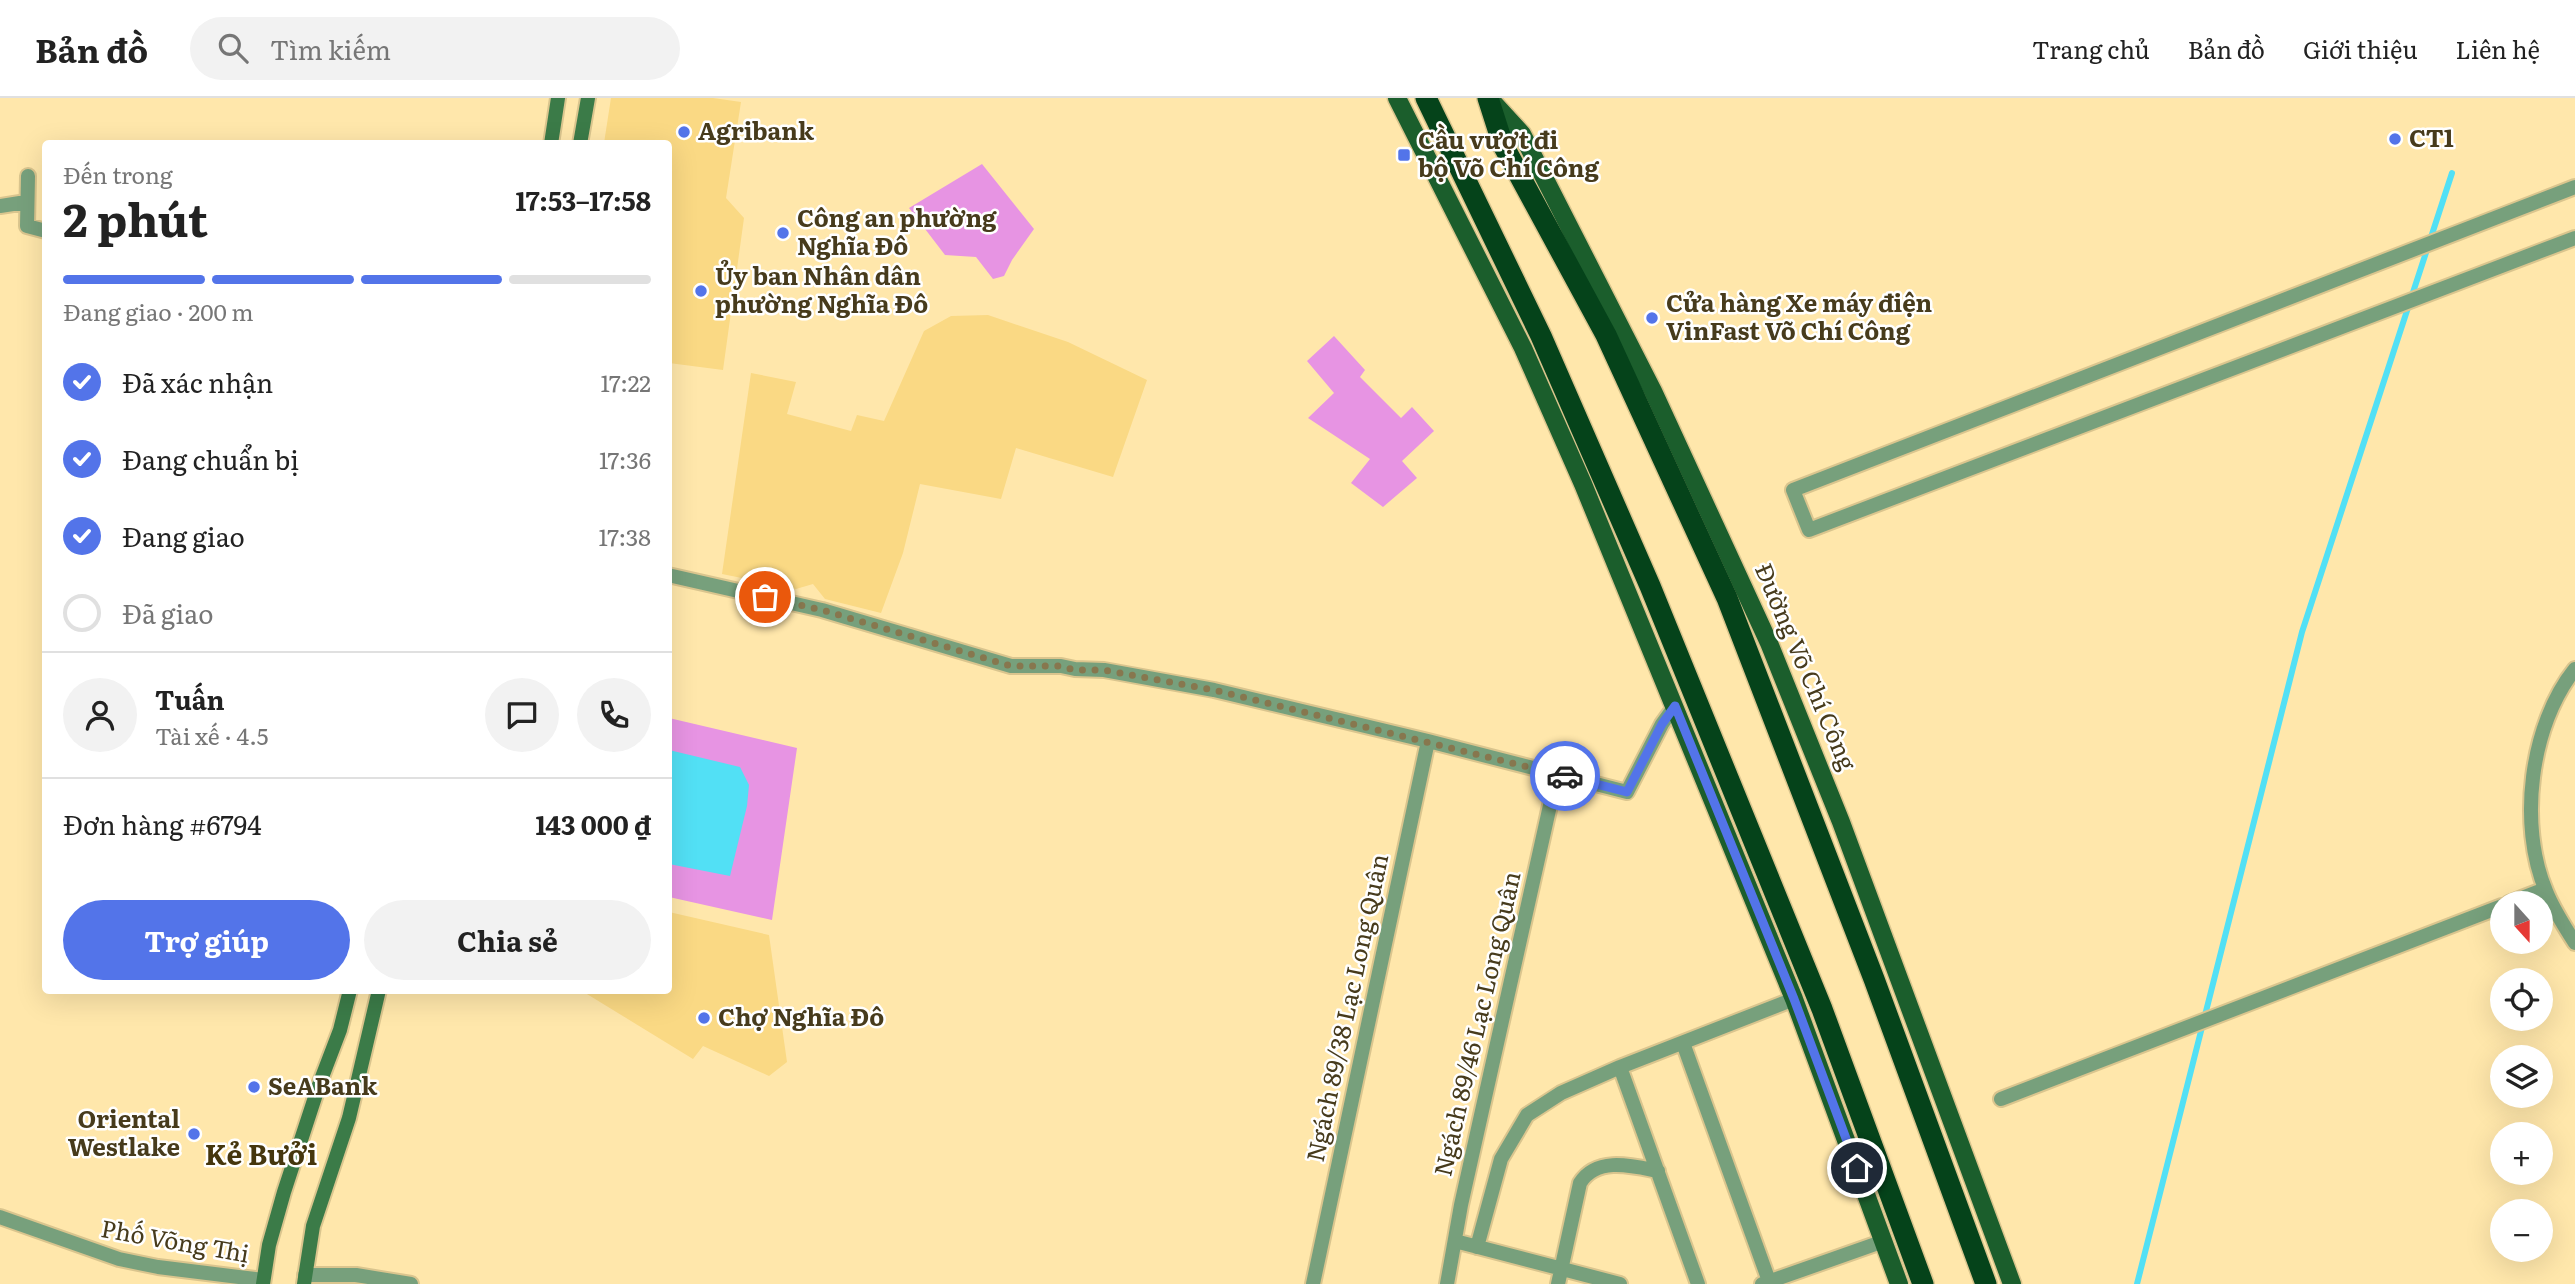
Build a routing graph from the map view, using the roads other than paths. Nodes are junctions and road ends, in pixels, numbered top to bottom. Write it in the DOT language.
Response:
graph roads {
  1 [pos="558,98"];
  2 [pos="588,98"];
  3 [pos="1397,98"];
  4 [pos="1426,98"];
  5 [pos="1489,98"];
  6 [pos="552,140"];
  7 [pos="581,140"];
  8 [pos="28,176"];
  9 [pos="2575,187"];
  10 [pos="26,202"];
  11 [pos="0,206"];
  12 [pos="42,230"];
  13 [pos="2575,238"];
  14 [pos="672,576"];
  15 [pos="2575,669"];
  16 [pos="1675,706"];
  17 [pos="1428,741"];
  18 [pos="1557,774"];
  19 [pos="2545,889"];
  20 [pos="2540,891"];
  21 [pos="2490,911"];
  22 [pos="2575,943"];
  23 [pos="349,994"];
  24 [pos="378,994"];
  25 [pos="1794,999"];
  26 [pos="1683,1043"];
  27 [pos="1620,1067"];
  28 [pos="2001,1099"];
  29 [pos="1658,1171"];
  30 [pos="0,1217"];
  31 [pos="1455,1241"];
  32 [pos="1884,1241"];
  33 [pos="1477,1247"];
  34 [pos="1560,1277"];
  35 [pos="305,1279"];
  36 [pos="263,1282"];
  37 [pos="1765,1283"];
  38 [pos="411,1284"];
  39 [pos="1313,1284"];
  40 [pos="1447,1284"];
  41 [pos="1620,1284"];
  42 [pos="1698,1284"];
  43 [pos="1899,1284"];
  44 [pos="1923,1284"];
  45 [pos="1986,1284"];
  46 [pos="2012,1284"];
  1 -- 6 [label="main road"];
  2 -- 7 [label="main road"];
  3 -- 16 [label="main road"];
  4 -- 44 [label="highway"];
  5 -- 45 [label="highway, Đường Võ Chí Công"];
  5 -- 46 [label="main road, Đường Võ Chí Công"];
  8 -- 10 [label="street"];
  9 -- 13 [label="street"];
  10 -- 11 [label="street"];
  10 -- 12 [label="street"];
  14 -- 17 [label="street"];
  15 -- 19 [label="street"];
  16 -- 18 [label="street"];
  16 -- 25 [label="main road"];
  17 -- 18 [label="street"];
  17 -- 39 [label="street, Ngách 89/38 Lạc Long Quân"];
  18 -- 31 [label="street, Ngách 89/46 Lạc Long Quân"];
  19 -- 20 [label="street"];
  19 -- 22 [label="street"];
  21 -- 28 [label="street"];
  23 -- 36 [label="main road"];
  24 -- 35 [label="main road"];
  25 -- 26 [label="street"];
  25 -- 32 [label="main road"];
  26 -- 27 [label="street"];
  26 -- 37 [label="street"];
  27 -- 29 [label="street"];
  27 -- 33 [label="street"];
  29 -- 34 [label="street"];
  29 -- 42 [label="street"];
  30 -- 36 [label="street, Phố Võng Thị"];
  31 -- 33 [label="street"];
  31 -- 40 [label="street, Ngách 89/46 Lạc Long Quân"];
  32 -- 37 [label="street"];
  32 -- 43 [label="main road"];
  33 -- 34 [label="street"];
  34 -- 41 [label="street"];
  35 -- 38 [label="street"];
}
